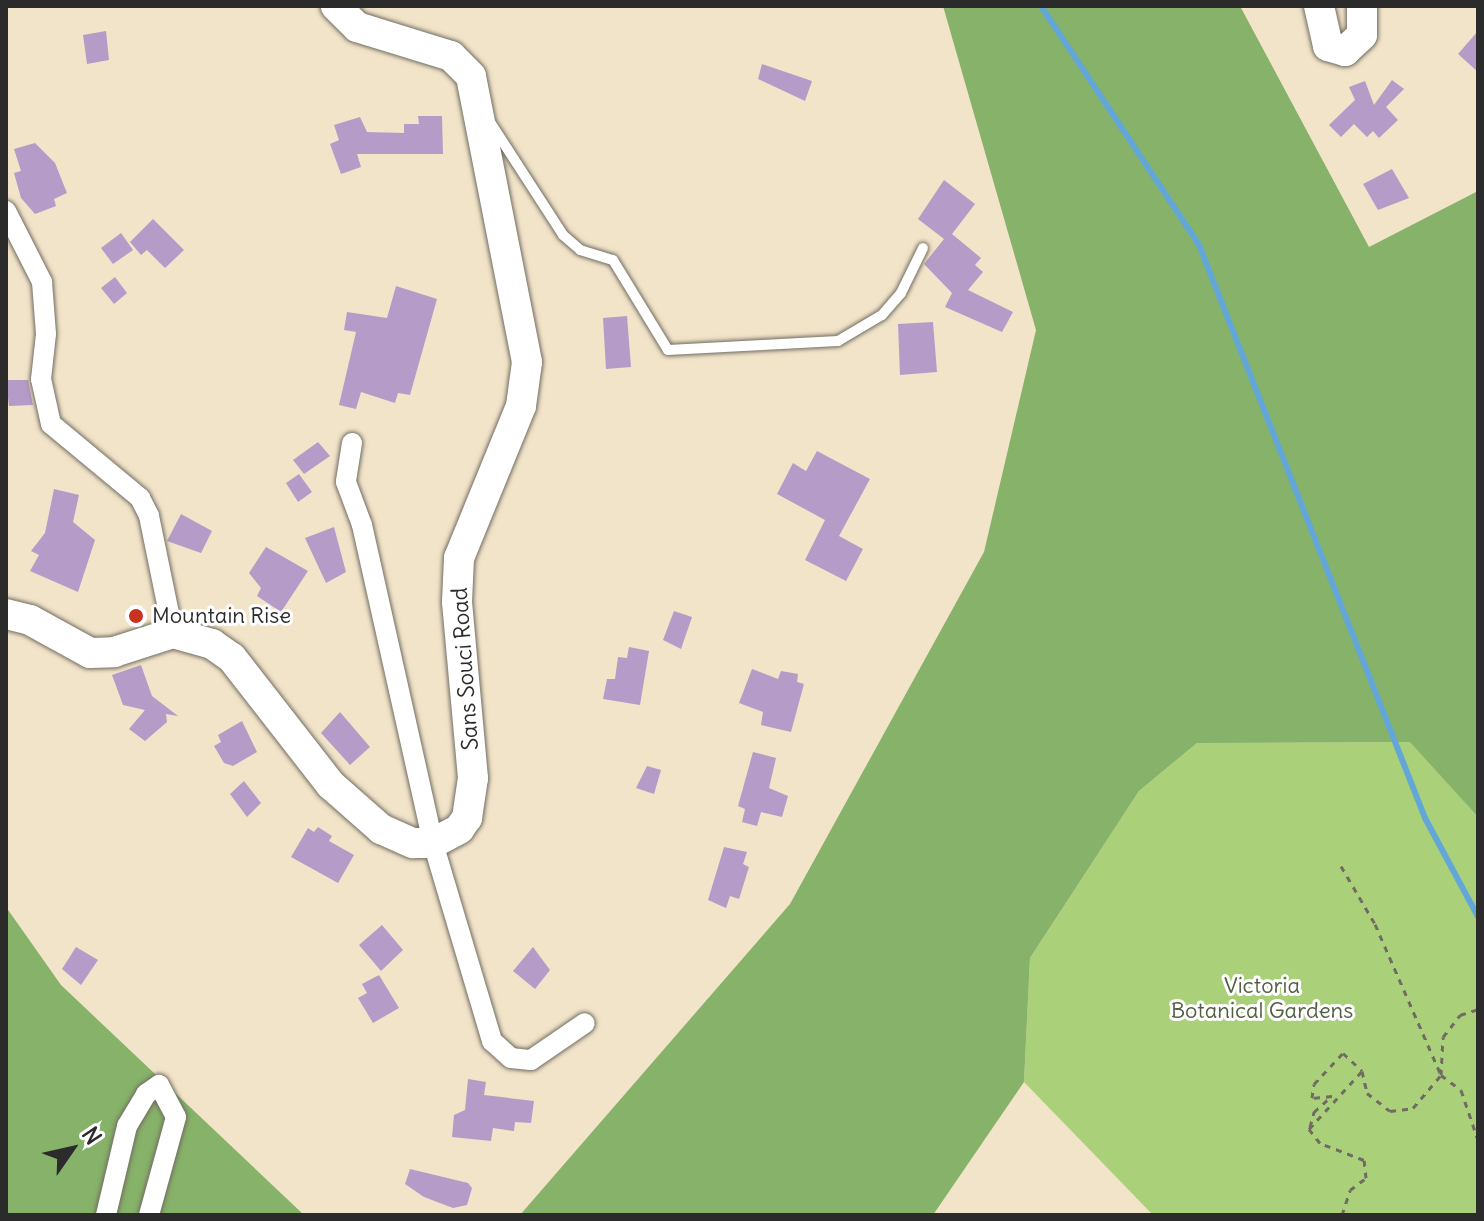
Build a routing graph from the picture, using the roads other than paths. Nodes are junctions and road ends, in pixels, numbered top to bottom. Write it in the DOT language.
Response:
graph roads {
  1 [pos="336,6"];
  2 [pos="1319,6"];
  3 [pos="1362,6"];
  4 [pos="476,100"];
  5 [pos="6,211"];
  6 [pos="923,248"];
  7 [pos="352,443"];
  8 [pos="6,614"];
  9 [pos="173,633"];
  10 [pos="433,843"];
  11 [pos="585,1023"];
  12 [pos="106,1215"];
  13 [pos="149,1215"];
  1 -- 4 [label="main road, Sans Souci Road"];
  2 -- 3 [label="main road"];
  4 -- 6 [label="lane"];
  4 -- 10 [label="main road, Sans Souci Road"];
  5 -- 9 [label="street"];
  7 -- 10 [label="street"];
  8 -- 9 [label="main road"];
  9 -- 10 [label="main road"];
  10 -- 11 [label="street"];
  12 -- 13 [label="street"];
}
